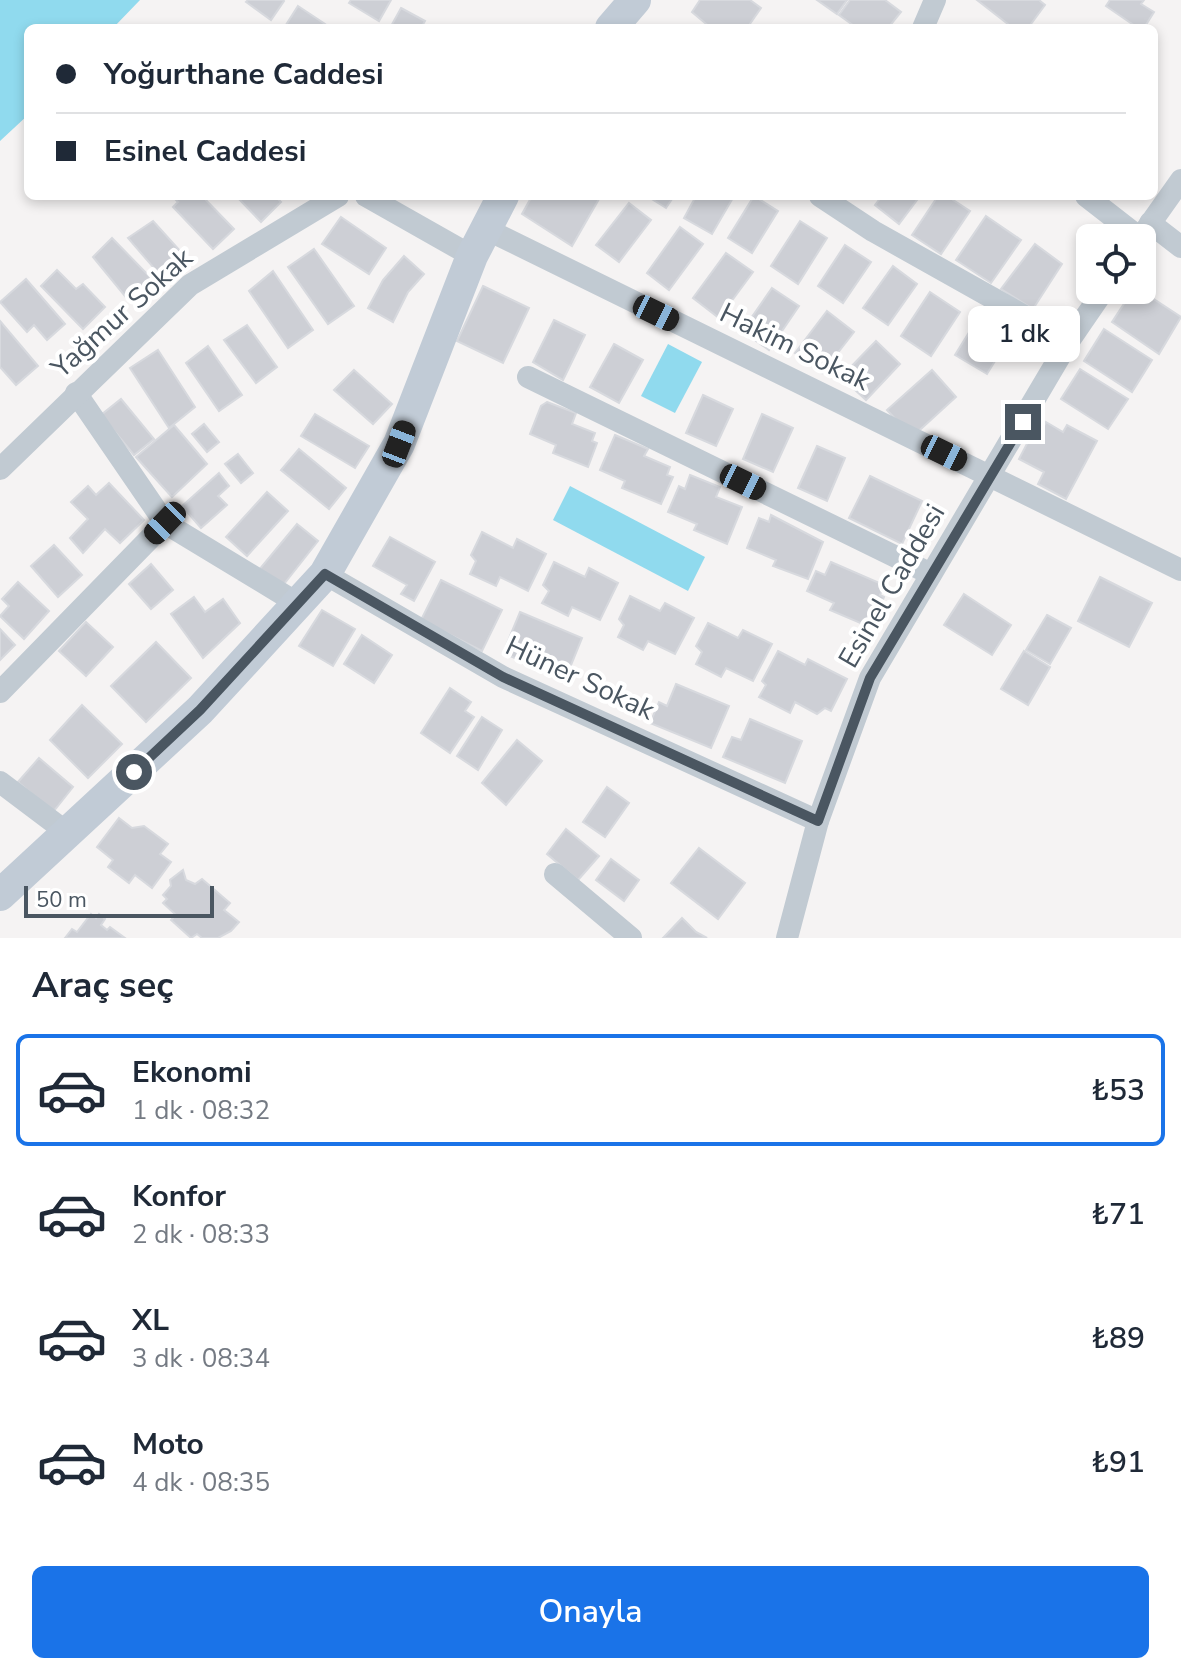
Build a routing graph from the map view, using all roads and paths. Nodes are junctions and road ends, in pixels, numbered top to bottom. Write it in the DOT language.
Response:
graph roads {
  1 [pos="635,0"];
  2 [pos="935,0"];
  3 [pos="614,24"];
  4 [pos="925,24"];
  5 [pos="1181,180"];
  6 [pos="331,200"];
  7 [pos="376,200"];
  8 [pos="501,200"];
  9 [pos="826,200"];
  10 [pos="1093,200"];
  11 [pos="1135,224"];
  12 [pos="1149,224"];
  13 [pos="1156,235"];
  14 [pos="479,243"];
  15 [pos="1181,247"];
  16 [pos="1094,304"];
  17 [pos="1069,341"];
  18 [pos="528,377"];
  19 [pos="76,393"];
  20 [pos="0,469"];
  21 [pos="992,476"];
  22 [pos="165,523"];
  23 [pos="1181,570"];
  24 [pos="325,574"];
  25 [pos="931,574"];
  26 [pos="297,603"];
  27 [pos="0,692"];
  28 [pos="0,782"];
  29 [pos="818,821"];
  30 [pos="69,834"];
  31 [pos="555,874"];
  32 [pos="0,895"];
  33 [pos="631,938"];
  34 [pos="787,938"];
  1 -- 3 [label="main road"];
  2 -- 4 [label="street"];
  5 -- 12 [label="street"];
  6 -- 19 [label="street, Yağmur Sokak"];
  7 -- 14 [label="street, Hakim Sokak"];
  8 -- 14 [label="main road"];
  9 -- 17 [label="street"];
  10 -- 11 [label="street"];
  13 -- 15 [label="street"];
  14 -- 21 [label="street, Hakim Sokak"];
  14 -- 24 [label="main road"];
  16 -- 17 [label="street, Esinel Caddesi"];
  17 -- 21 [label="street, Esinel Caddesi"];
  18 -- 25 [label="street"];
  19 -- 20 [label="street, Yağmur Sokak"];
  19 -- 22 [label="street"];
  21 -- 23 [label="street, Hakim Sokak"];
  21 -- 25 [label="street, Esinel Caddesi"];
  22 -- 26 [label="street"];
  22 -- 27 [label="street"];
  24 -- 26 [label="main road"];
  24 -- 29 [label="street, Hüner Sokak"];
  25 -- 29 [label="street, Esinel Caddesi"];
  26 -- 30 [label="main road"];
  28 -- 30 [label="street"];
  29 -- 34 [label="street, Esinel Caddesi"];
  30 -- 32 [label="main road"];
  31 -- 33 [label="street"];
}
